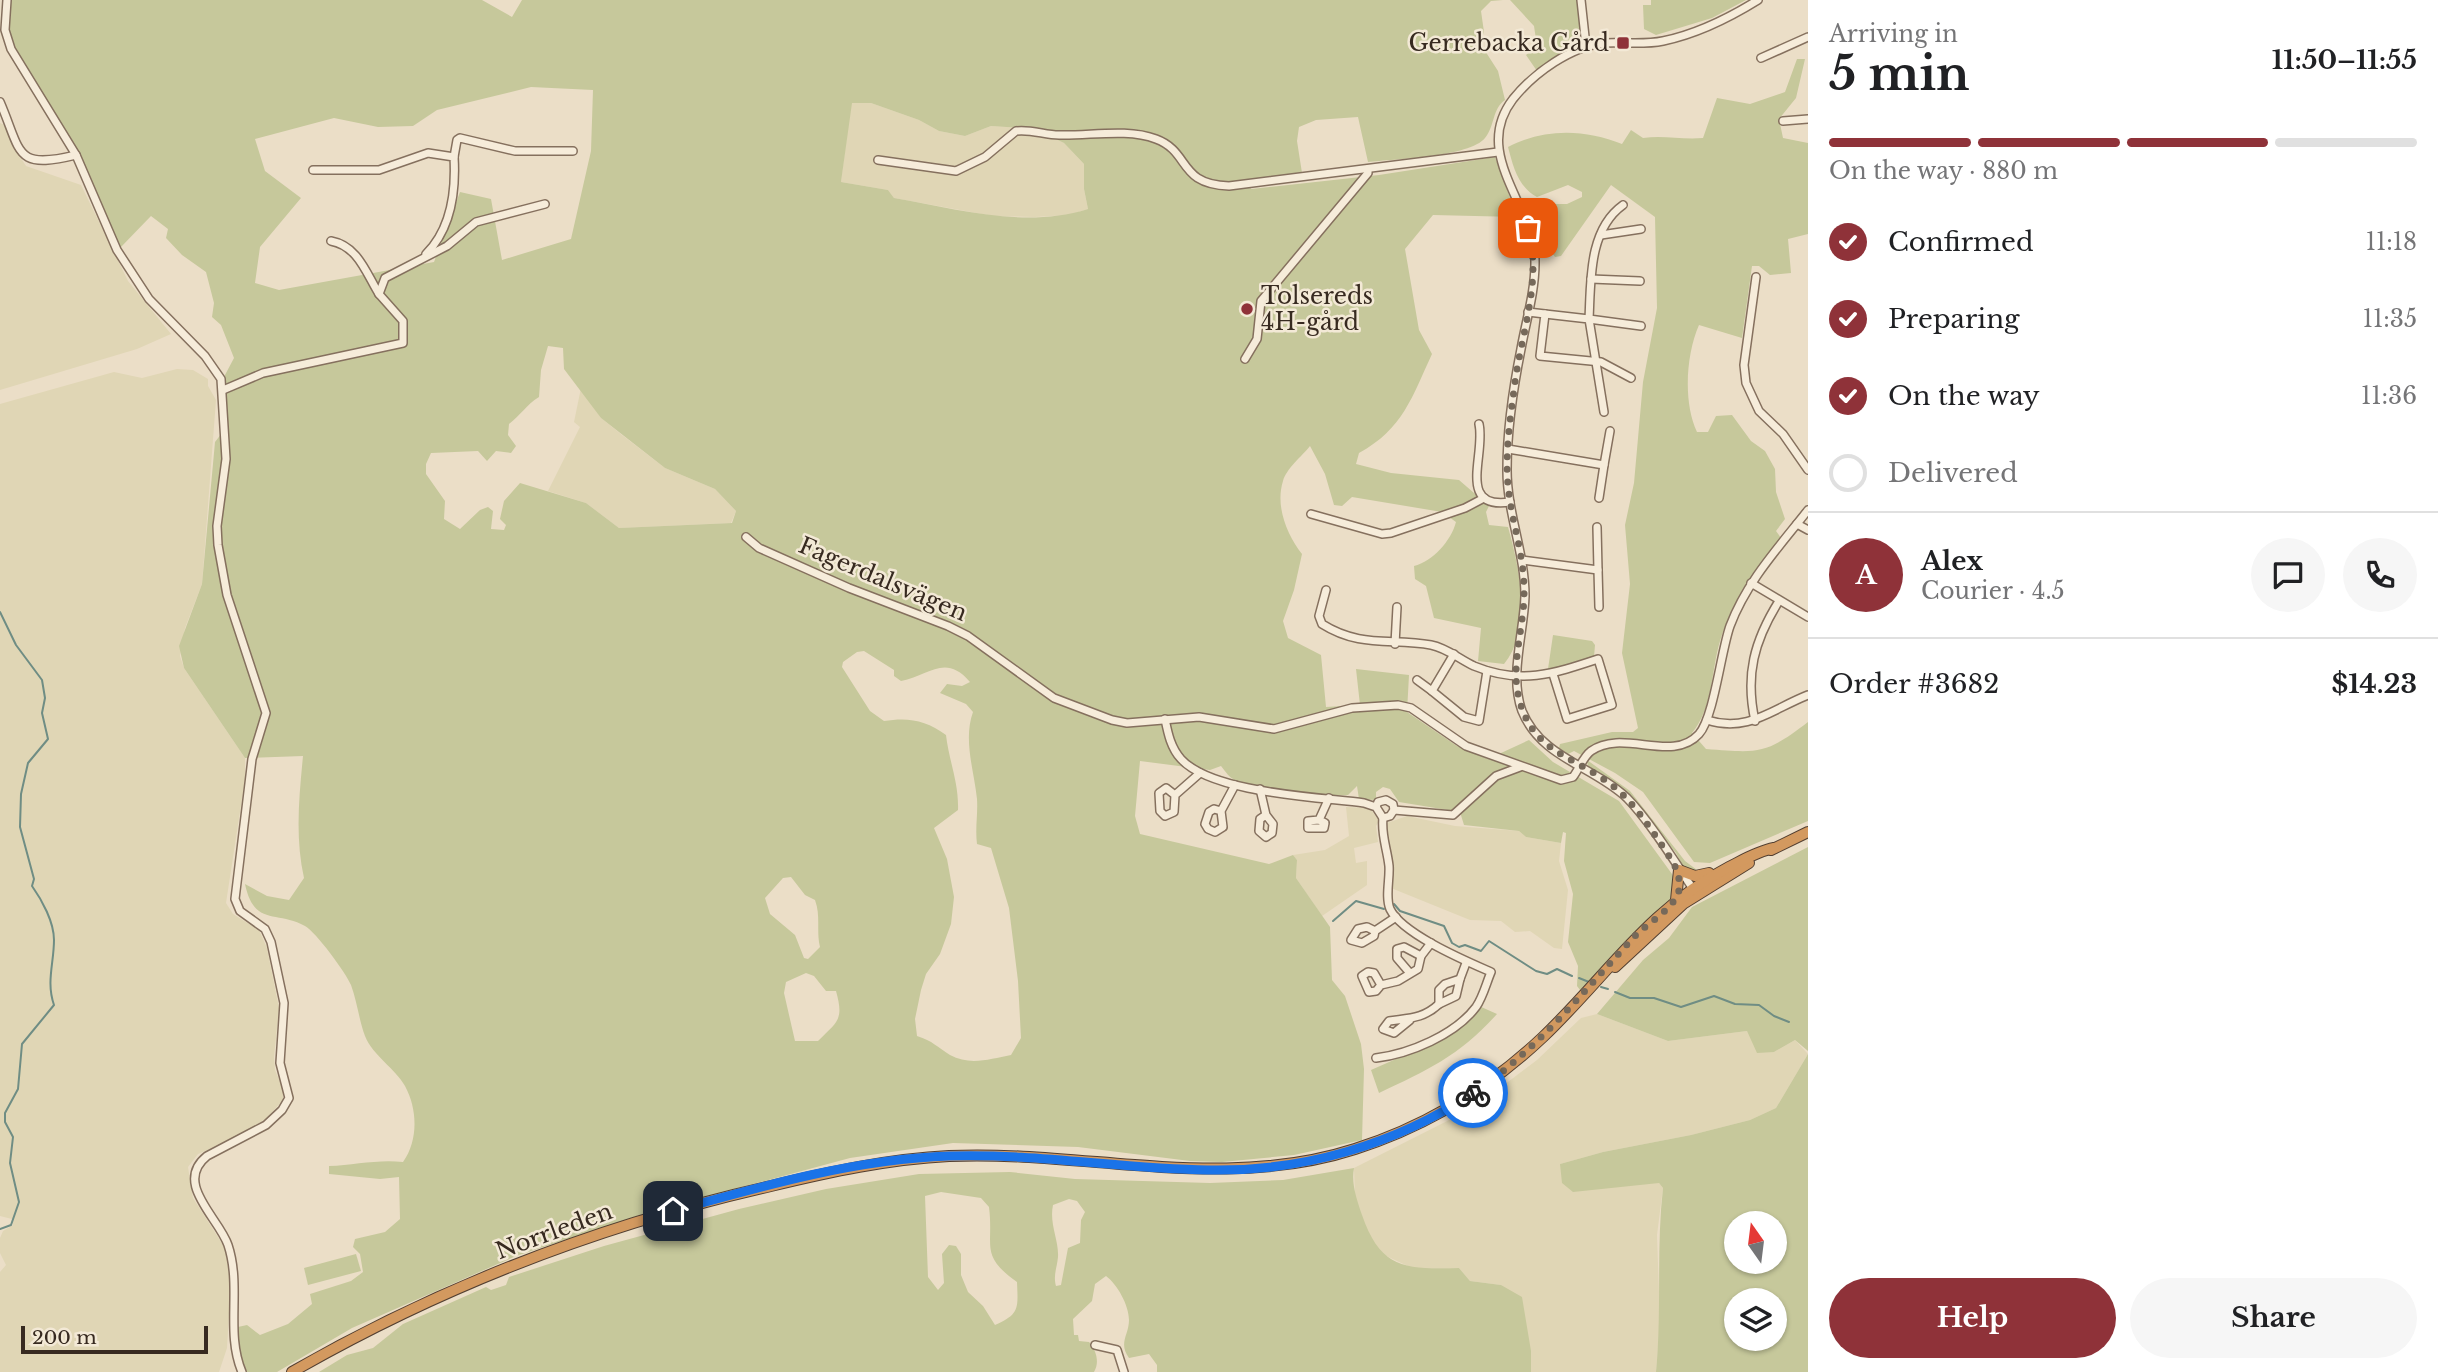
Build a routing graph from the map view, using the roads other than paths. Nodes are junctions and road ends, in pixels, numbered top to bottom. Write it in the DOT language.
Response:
graph roads {
  1 [pos="7,0"];
  2 [pos="1581,0"];
  3 [pos="1758,0"];
  4 [pos="1808,37"];
  5 [pos="1586,46"];
  6 [pos="1761,58"];
  7 [pos="0,102"];
  8 [pos="1808,119"];
  9 [pos="4,120"];
  10 [pos="1783,121"];
  11 [pos="573,151"];
  12 [pos="1498,152"];
  13 [pos="76,155"];
  14 [pos="454,157"];
  15 [pos="878,160"];
  16 [pos="1368,169"];
  17 [pos="313,170"];
  18 [pos="545,204"];
  19 [pos="1623,205"];
  20 [pos="1641,229"];
  21 [pos="1601,235"];
  22 [pos="331,241"];
  23 [pos="423,256"];
  24 [pos="1756,277"];
  25 [pos="1591,279"];
  26 [pos="1640,281"];
  27 [pos="379,295"];
  28 [pos="1528,312"];
  29 [pos="1545,314"];
  30 [pos="1590,319"];
  31 [pos="1641,326"];
  32 [pos="1245,359"];
  33 [pos="1594,361"];
  34 [pos="1631,378"];
  35 [pos="223,390"];
  36 [pos="1604,412"];
  37 [pos="1479,424"];
  38 [pos="1610,431"];
  39 [pos="1508,449"];
  40 [pos="1604,465"];
  41 [pos="1808,470"];
  42 [pos="1484,498"];
  43 [pos="1599,498"];
  44 [pos="1510,502"];
  45 [pos="1808,510"];
  46 [pos="1311,514"];
  47 [pos="1797,524"];
  48 [pos="1597,527"];
  49 [pos="1808,530"];
  50 [pos="746,537"];
  51 [pos="1522,560"];
  52 [pos="1598,570"];
  53 [pos="1751,583"];
  54 [pos="1325,590"];
  55 [pos="1779,601"];
  56 [pos="1397,607"];
  57 [pos="1599,607"];
  58 [pos="1808,617"];
  59 [pos="1395,644"];
  60 [pos="1454,654"];
  61 [pos="1487,671"];
  62 [pos="1553,674"];
  63 [pos="1517,676"];
  64 [pos="1418,680"];
  65 [pos="1432,691"];
  66 [pos="1808,695"];
  67 [pos="1165,719"];
  68 [pos="1707,720"];
  69 [pos="1755,721"];
  70 [pos="1520,767"];
  71 [pos="1580,767"];
  72 [pos="1199,773"];
  73 [pos="1235,785"];
  74 [pos="1260,789"];
  75 [pos="1175,795"];
  76 [pos="1329,798"];
  77 [pos="1376,807"];
  78 [pos="1394,810"];
  79 [pos="1221,811"];
  80 [pos="1266,815"];
  81 [pos="1383,818"];
  82 [pos="1320,820"];
  83 [pos="1808,832"];
  84 [pos="1774,848"];
  85 [pos="1729,867"];
  86 [pos="1679,870"];
  87 [pos="1694,891"];
  88 [pos="1676,900"];
  89 [pos="1396,917"];
  90 [pos="1375,930"];
  91 [pos="1431,943"];
  92 [pos="1421,956"];
  93 [pos="1466,963"];
  94 [pos="1409,972"];
  95 [pos="1460,979"];
  96 [pos="1381,985"];
  97 [pos="1587,993"];
  98 [pos="1439,1004"];
  99 [pos="1410,1020"];
  100 [pos="1376,1058"];
  101 [pos="1095,1345"];
  102 [pos="242,1372"];
  103 [pos="292,1372"];
  104 [pos="1124,1372"];
  1 -- 13 [label="street"];
  2 -- 5 [label="street"];
  3 -- 5 [label="street"];
  4 -- 6 [label="street"];
  5 -- 12 [label="street"];
  7 -- 9 [label="street"];
  8 -- 10 [label="street"];
  9 -- 13 [label="street"];
  11 -- 14 [label="street"];
  12 -- 16 [label="street"];
  12 -- 28 [label="street"];
  13 -- 35 [label="street"];
  14 -- 17 [label="street"];
  14 -- 23 [label="street"];
  15 -- 16 [label="street"];
  16 -- 32 [label="street"];
  18 -- 23 [label="street"];
  19 -- 21 [label="street"];
  20 -- 21 [label="street"];
  21 -- 25 [label="street"];
  22 -- 27 [label="street"];
  23 -- 27 [label="street"];
  24 -- 41 [label="street"];
  25 -- 26 [label="street"];
  25 -- 30 [label="street"];
  27 -- 35 [label="street"];
  28 -- 29 [label="street"];
  28 -- 39 [label="street"];
  29 -- 30 [label="street"];
  29 -- 33 [label="street"];
  30 -- 31 [label="street"];
  30 -- 33 [label="street"];
  33 -- 34 [label="street"];
  33 -- 36 [label="street"];
  35 -- 102 [label="street"];
  37 -- 42 [label="street"];
  38 -- 40 [label="street"];
  39 -- 40 [label="street"];
  39 -- 44 [label="street"];
  40 -- 43 [label="street"];
  42 -- 44 [label="street"];
  42 -- 46 [label="street"];
  44 -- 51 [label="street"];
  45 -- 47 [label="street"];
  47 -- 49 [label="street"];
  47 -- 53 [label="street"];
  48 -- 52 [label="street"];
  50 -- 67 [label="street, Fagerdalsvägen"];
  51 -- 52 [label="street"];
  51 -- 63 [label="street"];
  52 -- 57 [label="street"];
  53 -- 55 [label="street"];
  53 -- 68 [label="street"];
  54 -- 59 [label="street"];
  55 -- 58 [label="street"];
  55 -- 69 [label="street"];
  56 -- 59 [label="street"];
  59 -- 60 [label="street"];
  60 -- 61 [label="street"];
  60 -- 65 [label="street"];
  61 -- 63 [label="street"];
  61 -- 65 [label="street"];
  62 -- 62 [label="street"];
  62 -- 63 [label="street"];
  63 -- 71 [label="street"];
  64 -- 65 [label="street"];
  66 -- 69 [label="street"];
  67 -- 70 [label="street, Fagerdalsvägen"];
  67 -- 72 [label="street"];
  68 -- 69 [label="street"];
  68 -- 71 [label="street, Fagerdalsvägen"];
  70 -- 71 [label="street, Fagerdalsvägen"];
  70 -- 78 [label="street"];
  71 -- 86 [label="street"];
  72 -- 73 [label="street"];
  72 -- 75 [label="street"];
  73 -- 74 [label="street"];
  73 -- 79 [label="street"];
  74 -- 76 [label="street"];
  74 -- 80 [label="street"];
  76 -- 77 [label="street"];
  76 -- 82 [label="street"];
  77 -- 78 [label="street"];
  77 -- 81 [label="street"];
  78 -- 81 [label="street"];
  81 -- 89 [label="street"];
  83 -- 84 [label="highway, Norrleden"];
  84 -- 85 [label="highway, Norrleden"];
  84 -- 87 [label="highway, Norrleden"];
  85 -- 86 [label="highway"];
  85 -- 87 [label="highway, Norrleden"];
  86 -- 87 [label="street"];
  86 -- 88 [label="highway"];
  87 -- 88 [label="highway, Norrleden"];
  87 -- 97 [label="highway, Norrleden"];
  88 -- 97 [label="highway, Norrleden"];
  89 -- 90 [label="street"];
  89 -- 91 [label="street"];
  91 -- 92 [label="street"];
  91 -- 93 [label="street"];
  92 -- 94 [label="street"];
  92 -- 94 [label="street"];
  93 -- 95 [label="street"];
  93 -- 100 [label="street"];
  94 -- 96 [label="street"];
  95 -- 98 [label="street"];
  95 -- 98 [label="street"];
  97 -- 103 [label="highway, Norrleden"];
  98 -- 99 [label="street"];
  101 -- 104 [label="street"];
}
